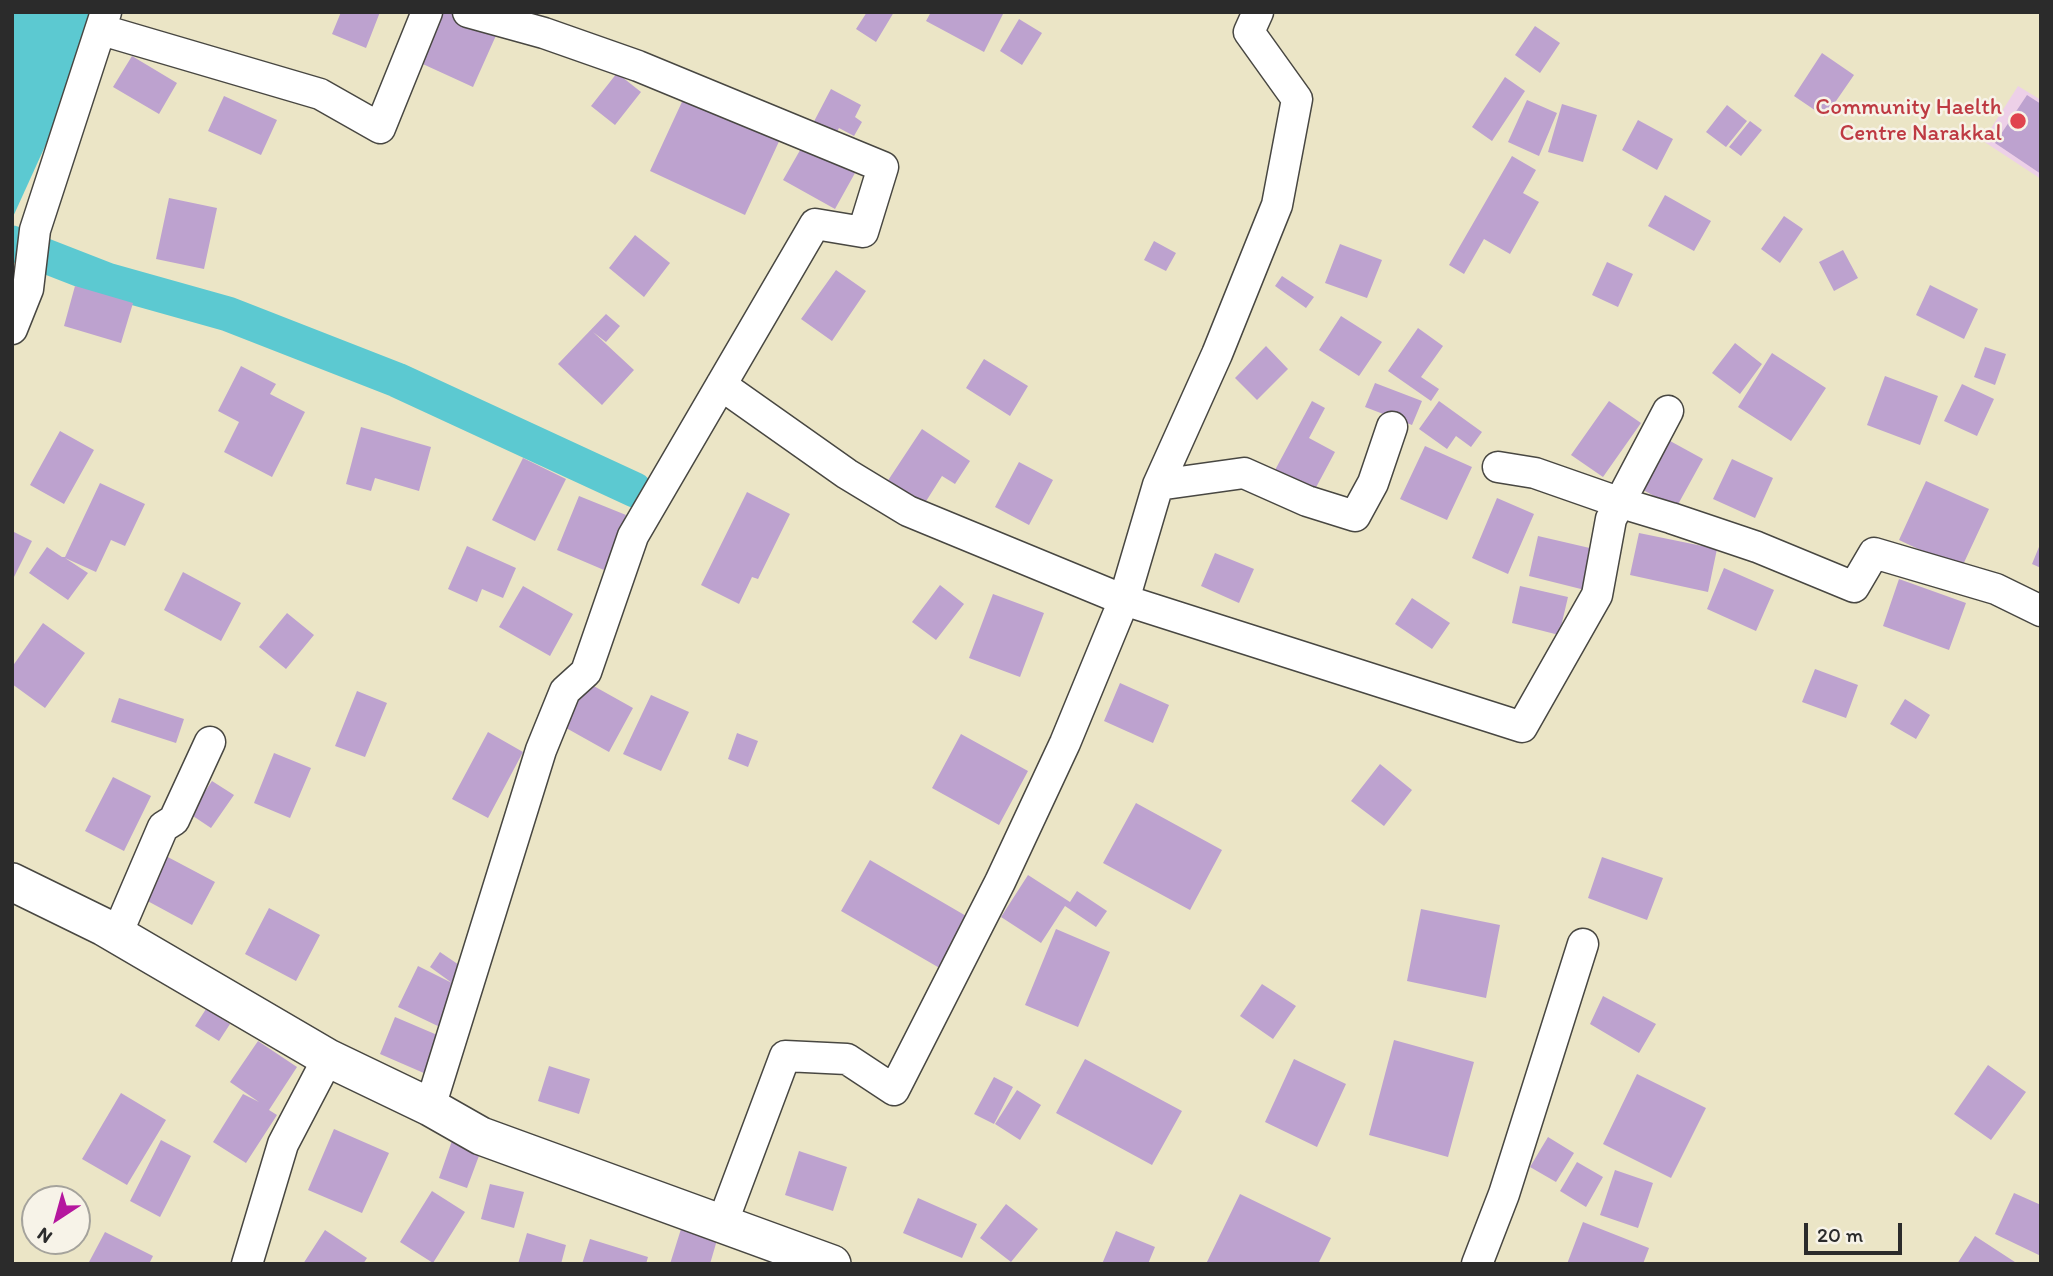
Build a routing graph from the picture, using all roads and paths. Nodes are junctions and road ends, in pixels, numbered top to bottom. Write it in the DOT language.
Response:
graph roads {
  1 [pos="427,12"];
  2 [pos="468,12"];
  3 [pos="1258,12"];
  4 [pos="104,21"];
  5 [pos="12,329"];
  6 [pos="721,385"];
  7 [pos="1668,411"];
  8 [pos="1392,427"];
  9 [pos="1497,467"];
  10 [pos="1158,485"];
  11 [pos="1618,502"];
  12 [pos="1124,600"];
  13 [pos="2041,611"];
  14 [pos="210,742"];
  15 [pos="12,882"];
  16 [pos="117,934"];
  17 [pos="1583,944"];
  18 [pos="328,1058"];
  19 [pos="430,1107"];
  20 [pos="722,1224"];
  21 [pos="247,1264"];
  22 [pos="832,1264"];
  23 [pos="1477,1264"];
  1 -- 4 [label="street"];
  2 -- 6 [label="street"];
  3 -- 10 [label="street"];
  4 -- 5 [label="street"];
  6 -- 12 [label="street"];
  6 -- 19 [label="street"];
  7 -- 11 [label="street"];
  8 -- 10 [label="street"];
  9 -- 11 [label="street"];
  10 -- 12 [label="street"];
  11 -- 12 [label="street"];
  11 -- 13 [label="street"];
  12 -- 20 [label="street"];
  14 -- 16 [label="street"];
  15 -- 16 [label="street"];
  16 -- 18 [label="street"];
  17 -- 23 [label="street"];
  18 -- 19 [label="street"];
  18 -- 21 [label="street"];
  19 -- 20 [label="street"];
  20 -- 22 [label="street"];
}
